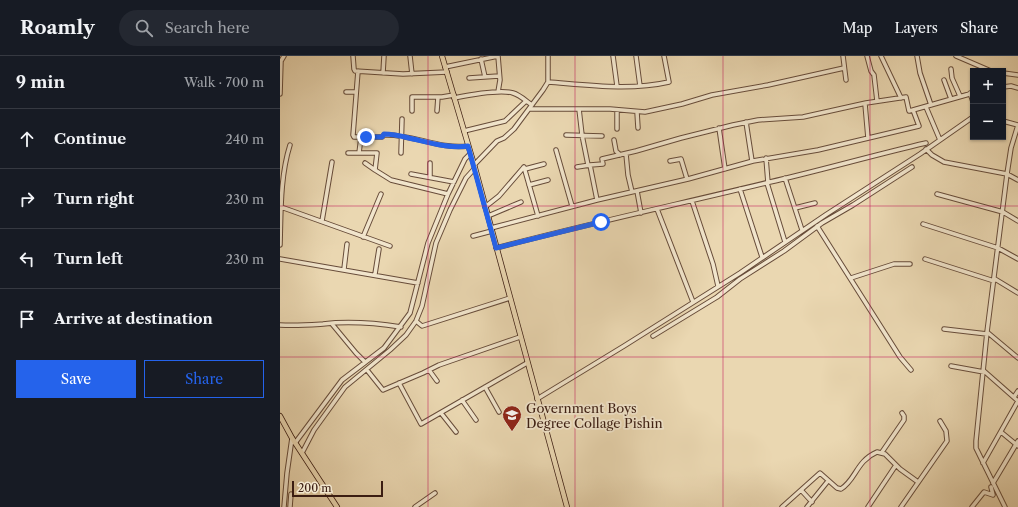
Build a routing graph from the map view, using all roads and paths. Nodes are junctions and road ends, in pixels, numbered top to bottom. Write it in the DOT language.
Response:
graph roads {
  1 [pos="284,56"];
  2 [pos="353,56"];
  3 [pos="384,56"];
  4 [pos="410,56"];
  5 [pos="442,56"];
  6 [pos="548,56"];
  7 [pos="613,56"];
  8 [pos="636,56"];
  9 [pos="664,56"];
  10 [pos="843,56"];
  11 [pos="867,56"];
  12 [pos="881,56"];
  13 [pos="917,56"];
  14 [pos="956,56"];
  15 [pos="482,59"];
  16 [pos="844,68"];
  17 [pos="984,68"];
  18 [pos="951,69"];
  19 [pos="446,70"];
  20 [pos="358,71"];
  21 [pos="383,73"];
  22 [pos="1006,73"];
  23 [pos="412,74"];
  24 [pos="1018,75"];
  25 [pos="499,76"];
  26 [pos="485,77"];
  27 [pos="469,78"];
  28 [pos="846,80"];
  29 [pos="944,80"];
  30 [pos="548,82"];
  31 [pos="617,86"];
  32 [pos="640,86"];
  33 [pos="1006,87"];
  34 [pos="1018,88"];
  35 [pos="346,92"];
  36 [pos="356,92"];
  37 [pos="498,92"];
  38 [pos="970,93"];
  39 [pos="280,94"];
  40 [pos="454,96"];
  41 [pos="960,96"];
  42 [pos="438,97"];
  43 [pos="901,98"];
  44 [pos="951,99"];
  45 [pos="877,101"];
  46 [pos="529,103"];
  47 [pos="864,104"];
  48 [pos="930,105"];
  49 [pos="926,106"];
  50 [pos="529,109"];
  51 [pos="579,109"];
  52 [pos="412,110"];
  53 [pos="617,110"];
  54 [pos="913,110"];
  55 [pos="437,111"];
  56 [pos="637,112"];
  57 [pos="402,119"];
  58 [pos="970,119"];
  59 [pos="746,122"];
  60 [pos="1006,122"];
  61 [pos="1018,125"];
  62 [pos="638,128"];
  63 [pos="719,128"];
  64 [pos="618,129"];
  65 [pos="464,131"];
  66 [pos="566,135"];
  67 [pos="582,135"];
  68 [pos="402,136"];
  69 [pos="602,136"];
  70 [pos="361,137"];
  71 [pos="868,138"];
  72 [pos="1014,139"];
  73 [pos="614,140"];
  74 [pos="940,140"];
  75 [pos="1018,141"];
  76 [pos="926,142"];
  77 [pos="290,145"];
  78 [pos="468,146"];
  79 [pos="926,149"];
  80 [pos="556,150"];
  81 [pos="348,152"];
  82 [pos="359,153"];
  83 [pos="401,153"];
  84 [pos="470,154"];
  85 [pos="626,154"];
  86 [pos="620,155"];
  87 [pos="766,158"];
  88 [pos="670,161"];
  89 [pos="752,161"];
  90 [pos="332,162"];
  91 [pos="365,163"];
  92 [pos="430,163"];
  93 [pos="544,164"];
  94 [pos="589,165"];
  95 [pos="577,166"];
  96 [pos="474,167"];
  97 [pos="912,167"];
  98 [pos="725,168"];
  99 [pos="525,169"];
  100 [pos="375,170"];
  101 [pos="411,174"];
  102 [pos="1007,174"];
  103 [pos="430,177"];
  104 [pos="785,178"];
  105 [pos="687,179"];
  106 [pos="548,180"];
  107 [pos="1018,180"];
  108 [pos="454,182"];
  109 [pos="768,183"];
  110 [pos="529,184"];
  111 [pos="740,189"];
  112 [pos="637,191"];
  113 [pos="632,192"];
  114 [pos="381,194"];
  115 [pos="448,194"];
  116 [pos="937,194"];
  117 [pos="597,200"];
  118 [pos="692,201"];
  119 [pos="521,202"];
  120 [pos="815,203"];
  121 [pos="485,206"];
  122 [pos="572,206"];
  123 [pos="281,207"];
  124 [pos="795,208"];
  125 [pos="657,209"];
  126 [pos="1003,212"];
  127 [pos="641,213"];
  128 [pos="488,216"];
  129 [pos="538,216"];
  130 [pos="322,221"];
  131 [pos="1018,221"];
  132 [pos="814,222"];
  133 [pos="923,224"];
  134 [pos="818,227"];
  135 [pos="491,229"];
  136 [pos="802,230"];
  137 [pos="473,236"];
  138 [pos="363,237"];
  139 [pos="785,242"];
  140 [pos="348,244"];
  141 [pos="280,245"];
  142 [pos="390,246"];
  143 [pos="496,248"];
  144 [pos="998,248"];
  145 [pos="379,250"];
  146 [pos="762,257"];
  147 [pos="280,259"];
  148 [pos="925,259"];
  149 [pos="1018,259"];
  150 [pos="910,264"];
  151 [pos="344,269"];
  152 [pos="375,274"];
  153 [pos="851,278"];
  154 [pos="994,280"];
  155 [pos="418,283"];
  156 [pos="718,286"];
  157 [pos="1018,293"];
  158 [pos="510,298"];
  159 [pos="693,302"];
  160 [pos="416,321"];
  161 [pos="332,323"];
  162 [pos="280,325"];
  163 [pos="400,327"];
  164 [pos="944,329"];
  165 [pos="987,333"];
  166 [pos="653,336"];
  167 [pos="520,337"];
  168 [pos="1018,358"];
  169 [pos="366,362"];
  170 [pos="527,363"];
  171 [pos="951,366"];
  172 [pos="367,370"];
  173 [pos="429,370"];
  174 [pos="911,370"];
  175 [pos="984,371"];
  176 [pos="437,381"];
  177 [pos="399,384"];
  178 [pos="485,387"];
  179 [pos="1018,391"];
  180 [pos="1014,397"];
  181 [pos="537,399"];
  182 [pos="462,400"];
  183 [pos="1018,401"];
  184 [pos="441,412"];
  185 [pos="499,412"];
  186 [pos="902,413"];
  187 [pos="280,416"];
  188 [pos="476,420"];
  189 [pos="940,421"];
  190 [pos="456,432"];
  191 [pos="1000,432"];
  192 [pos="294,441"];
  193 [pos="1017,444"];
  194 [pos="882,452"];
  195 [pos="302,453"];
  196 [pos="983,463"];
  197 [pos="896,465"];
  198 [pos="828,481"];
  199 [pos="918,482"];
  200 [pos="992,485"];
  201 [pos="801,490"];
  202 [pos="435,493"];
  203 [pos="291,494"];
  204 [pos="812,502"];
  205 [pos="284,507"];
  206 [pos="290,507"];
  207 [pos="337,507"];
  208 [pos="414,507"];
  209 [pos="567,507"];
  210 [pos="782,507"];
  211 [pos="808,507"];
  212 [pos="868,507"];
  213 [pos="900,507"];
  214 [pos="972,507"];
  215 [pos="1005,507"];
  1 -- 39 [label="street"];
  2 -- 20 [label="street"];
  3 -- 21 [label="street"];
  4 -- 23 [label="street"];
  5 -- 19 [label="main road"];
  6 -- 30 [label="street"];
  7 -- 31 [label="street"];
  8 -- 32 [label="street"];
  9 -- 32 [label="street"];
  10 -- 16 [label="street"];
  11 -- 45 [label="street"];
  12 -- 43 [label="street"];
  13 -- 48 [label="street"];
  14 -- 17 [label="street"];
  15 -- 19 [label="street"];
  15 -- 25 [label="street"];
  15 -- 26 [label="street"];
  16 -- 28 [label="street"];
  16 -- 56 [label="street"];
  18 -- 41 [label="street"];
  19 -- 23 [label="street"];
  19 -- 40 [label="main road"];
  20 -- 21 [label="street"];
  20 -- 36 [label="street"];
  21 -- 23 [label="street"];
  22 -- 24 [label="street"];
  25 -- 26 [label="street"];
  25 -- 37 [label="street"];
  26 -- 27 [label="street"];
  29 -- 44 [label="street"];
  30 -- 31 [label="street"];
  30 -- 46 [label="street"];
  31 -- 32 [label="street"];
  33 -- 34 [label="street"];
  35 -- 36 [label="street"];
  36 -- 70 [label="street"];
  37 -- 40 [label="street"];
  37 -- 46 [label="street"];
  38 -- 41 [label="street"];
  40 -- 42 [label="street"];
  40 -- 65 [label="main road"];
  41 -- 44 [label="street"];
  42 -- 52 [label="street"];
  42 -- 55 [label="street"];
  43 -- 45 [label="street"];
  43 -- 54 [label="street"];
  44 -- 48 [label="street"];
  45 -- 47 [label="street"];
  46 -- 50 [label="street"];
  46 -- 65 [label="street"];
  47 -- 59 [label="street"];
  47 -- 71 [label="street"];
  48 -- 49 [label="street"];
  49 -- 54 [label="street"];
  49 -- 74 [label="street"];
  50 -- 51 [label="street"];
  50 -- 96 [label="street"];
  51 -- 53 [label="street"];
  51 -- 67 [label="street"];
  53 -- 56 [label="street"];
  53 -- 64 [label="street"];
  54 -- 71 [label="street"];
  56 -- 62 [label="street"];
  57 -- 68 [label="street"];
  58 -- 74 [label="street"];
  59 -- 63 [label="street"];
  59 -- 89 [label="street"];
  60 -- 61 [label="street"];
  61 -- 72 [label="street"];
  63 -- 85 [label="street"];
  63 -- 98 [label="street"];
  65 -- 78 [label="main road"];
  66 -- 67 [label="street"];
  67 -- 69 [label="street"];
  67 -- 94 [label="street"];
  68 -- 70 [label="street"];
  68 -- 78 [label="street"];
  68 -- 83 [label="street"];
  70 -- 82 [label="street"];
  71 -- 87 [label="street"];
  72 -- 75 [label="street"];
  72 -- 102 [label="street"];
  73 -- 86 [label="street"];
  74 -- 79 [label="street"];
  76 -- 104 [label="street"];
  77 -- 123 [label="street"];
  78 -- 84 [label="main road"];
  79 -- 102 [label="street"];
  79 -- 132 [label="street"];
  80 -- 122 [label="street"];
  81 -- 82 [label="street"];
  82 -- 100 [label="street"];
  84 -- 96 [label="main road"];
  84 -- 108 [label="street"];
  85 -- 86 [label="street"];
  85 -- 113 [label="street"];
  86 -- 94 [label="street"];
  87 -- 89 [label="street"];
  87 -- 109 [label="street"];
  88 -- 105 [label="street"];
  89 -- 98 [label="street"];
  90 -- 130 [label="street"];
  91 -- 100 [label="street"];
  92 -- 103 [label="street"];
  93 -- 99 [label="street"];
  94 -- 95 [label="street"];
  94 -- 117 [label="street"];
  96 -- 121 [label="main road"];
  96 -- 160 [label="street"];
  97 -- 134 [label="street"];
  98 -- 105 [label="street"];
  99 -- 110 [label="street"];
  99 -- 121 [label="street"];
  100 -- 115 [label="street"];
  101 -- 103 [label="street"];
  102 -- 107 [label="street"];
  102 -- 126 [label="street"];
  103 -- 108 [label="street"];
  104 -- 109 [label="street"];
  104 -- 124 [label="street"];
  105 -- 112 [label="street"];
  106 -- 110 [label="street"];
  108 -- 115 [label="street"];
  109 -- 111 [label="street"];
  109 -- 139 [label="street"];
  110 -- 129 [label="street"];
  111 -- 118 [label="street"];
  111 -- 146 [label="street"];
  112 -- 113 [label="street"];
  112 -- 127 [label="street"];
  113 -- 117 [label="street"];
  114 -- 138 [label="street"];
  115 -- 155 [label="street"];
  116 -- 126 [label="street"];
  117 -- 122 [label="street"];
  118 -- 125 [label="street"];
  118 -- 156 [label="street"];
  119 -- 128 [label="street"];
  120 -- 124 [label="street"];
  121 -- 128 [label="main road"];
  122 -- 129 [label="street"];
  123 -- 130 [label="street"];
  123 -- 141 [label="street"];
  124 -- 136 [label="street"];
  125 -- 127 [label="street"];
  125 -- 159 [label="street"];
  126 -- 131 [label="street"];
  126 -- 144 [label="street"];
  127 -- 143 [label="street"];
  128 -- 135 [label="main road"];
  129 -- 135 [label="street"];
  130 -- 138 [label="street"];
  132 -- 134 [label="street"];
  132 -- 136 [label="street"];
  133 -- 144 [label="street"];
  134 -- 153 [label="street"];
  134 -- 166 [label="street"];
  135 -- 137 [label="street"];
  135 -- 143 [label="main road"];
  136 -- 139 [label="street"];
  138 -- 142 [label="street"];
  139 -- 146 [label="street"];
  140 -- 151 [label="street"];
  143 -- 158 [label="main road"];
  144 -- 149 [label="street"];
  144 -- 154 [label="street"];
  145 -- 152 [label="street"];
  146 -- 156 [label="street"];
  147 -- 151 [label="street"];
  148 -- 154 [label="street"];
  150 -- 153 [label="street"];
  151 -- 152 [label="street"];
  152 -- 155 [label="street"];
  153 -- 174 [label="street"];
  154 -- 157 [label="street"];
  154 -- 165 [label="street"];
  155 -- 163 [label="street"];
  156 -- 159 [label="street"];
  158 -- 160 [label="street"];
  158 -- 167 [label="main road"];
  159 -- 181 [label="street"];
  160 -- 172 [label="street"];
  161 -- 162 [label="street"];
  161 -- 163 [label="street"];
  161 -- 169 [label="street"];
  163 -- 169 [label="street"];
  164 -- 165 [label="street"];
  165 -- 168 [label="street"];
  165 -- 175 [label="street"];
  167 -- 170 [label="main road"];
  167 -- 173 [label="street"];
  169 -- 192 [label="street"];
  170 -- 178 [label="street"];
  170 -- 181 [label="main road"];
  171 -- 175 [label="street"];
  172 -- 177 [label="street"];
  172 -- 195 [label="street"];
  173 -- 176 [label="street"];
  173 -- 177 [label="street"];
  175 -- 180 [label="street"];
  175 -- 196 [label="street"];
  177 -- 184 [label="street"];
  178 -- 182 [label="street"];
  178 -- 185 [label="street"];
  179 -- 180 [label="street"];
  180 -- 183 [label="street"];
  181 -- 209 [label="main road"];
  182 -- 184 [label="street"];
  182 -- 188 [label="street"];
  183 -- 191 [label="street"];
  184 -- 190 [label="street"];
  186 -- 194 [label="street"];
  187 -- 192 [label="main road"];
  189 -- 199 [label="street"];
  191 -- 193 [label="street"];
  191 -- 196 [label="street"];
  192 -- 195 [label="main road"];
  192 -- 205 [label="street"];
  193 -- 200 [label="street"];
  194 -- 197 [label="street"];
  194 -- 198 [label="street"];
  195 -- 207 [label="main road"];
  196 -- 200 [label="street"];
  197 -- 199 [label="street"];
  197 -- 212 [label="street"];
  198 -- 201 [label="street"];
  198 -- 204 [label="street"];
  199 -- 213 [label="street"];
  200 -- 214 [label="street"];
  200 -- 215 [label="street"];
  201 -- 204 [label="street"];
  201 -- 210 [label="street"];
  202 -- 208 [label="street"];
  203 -- 206 [label="street"];
  204 -- 211 [label="street"];
}
